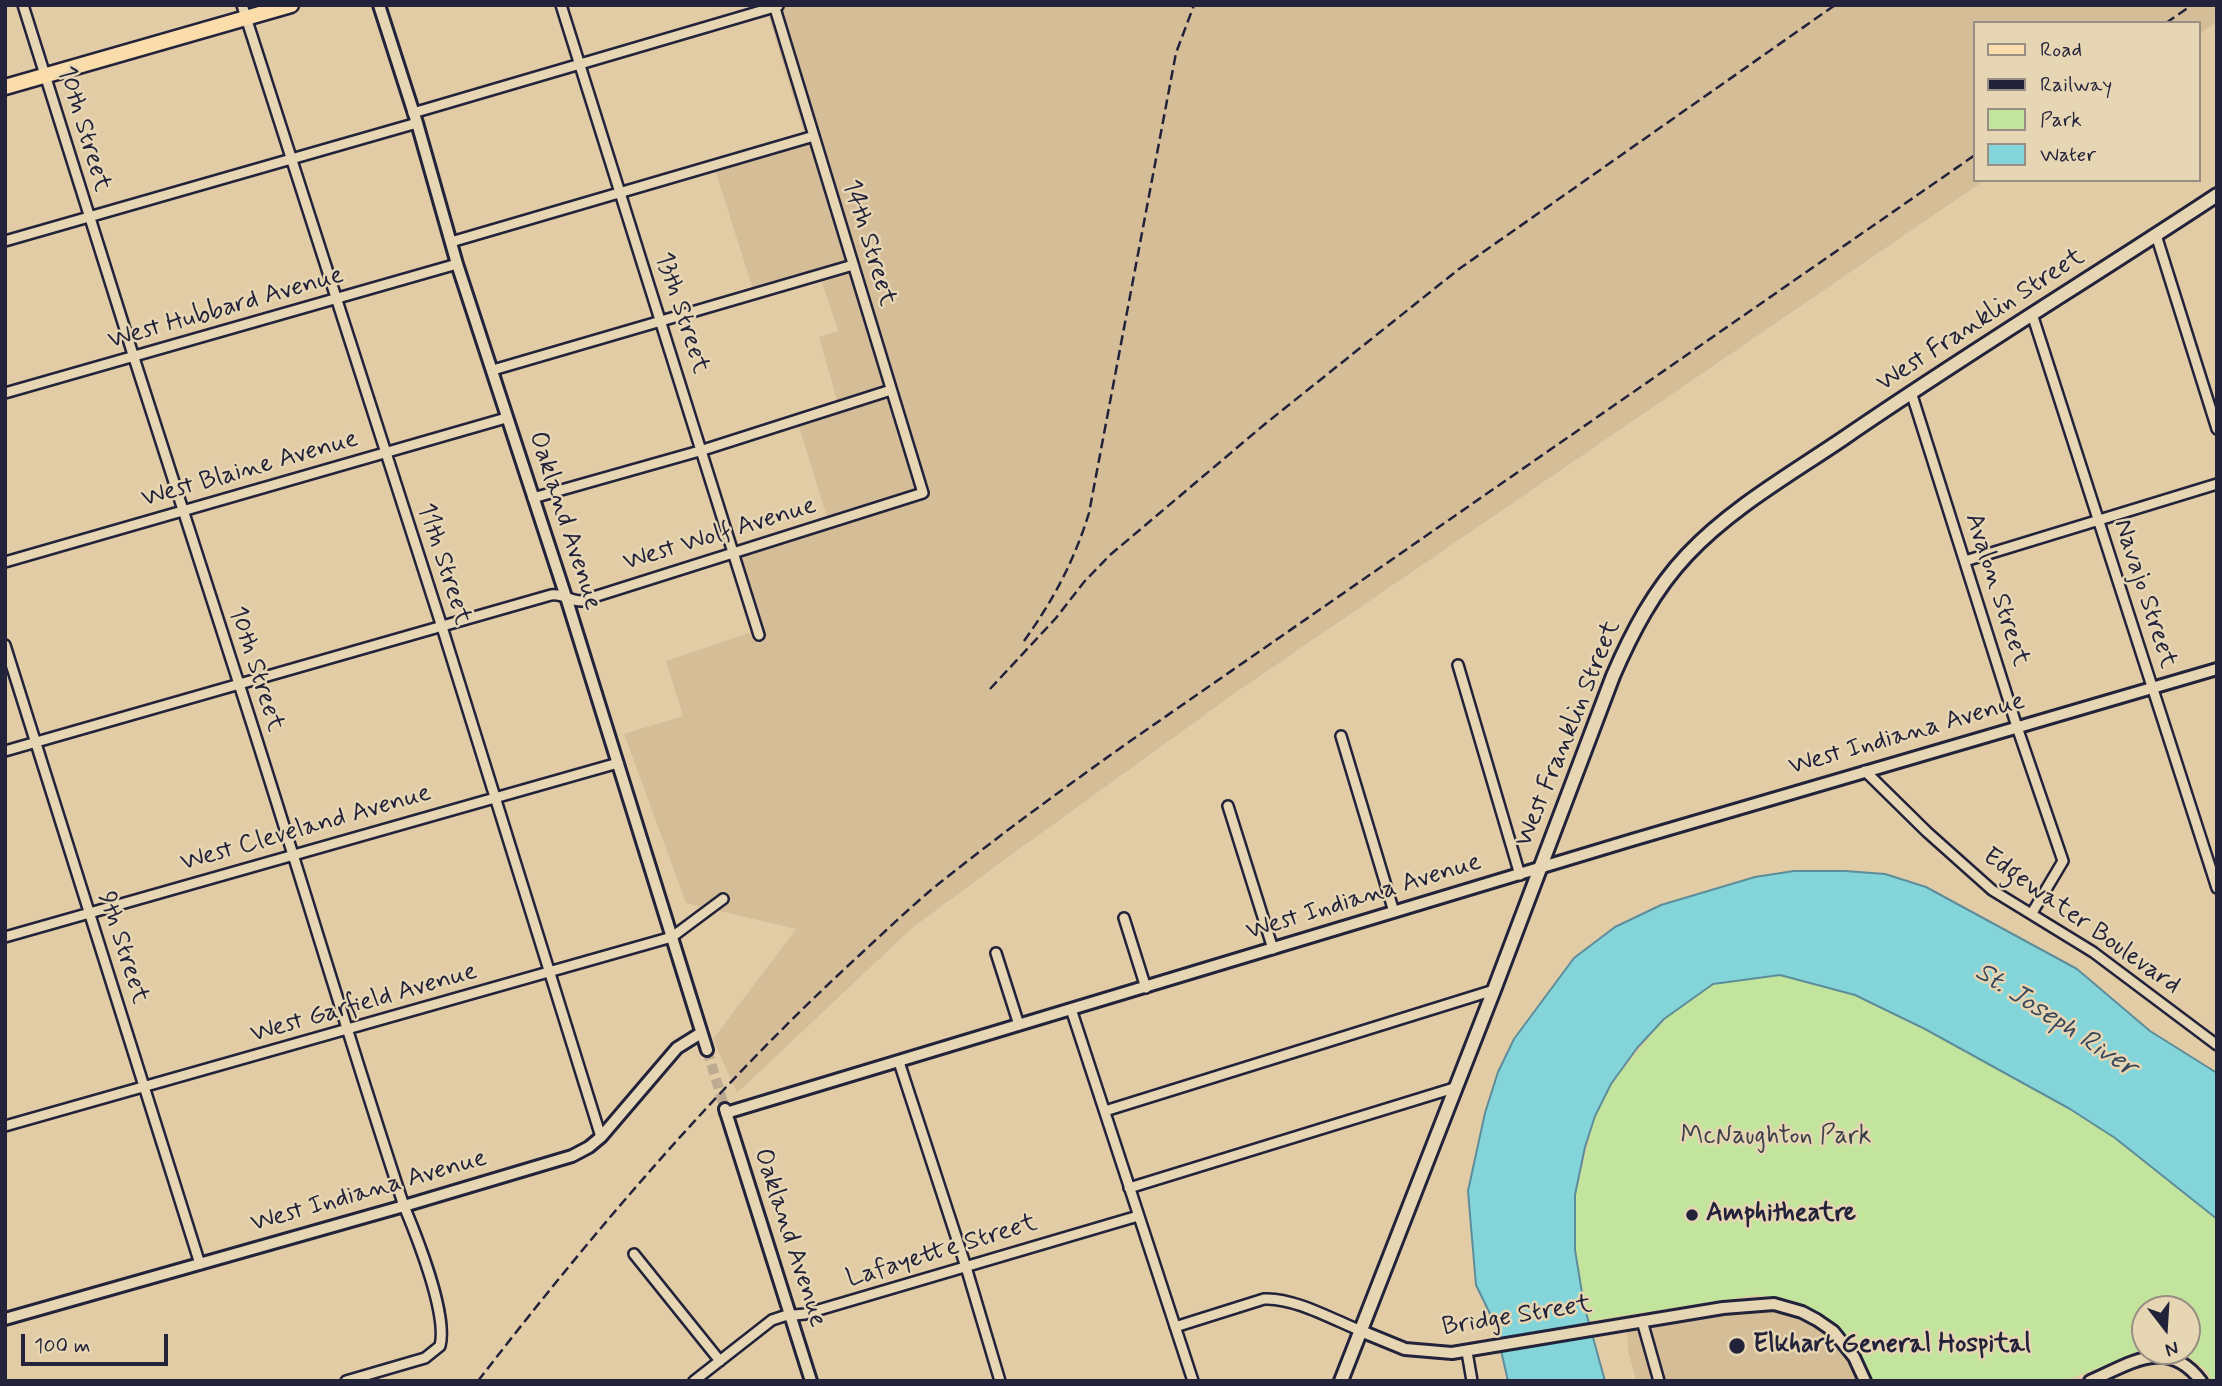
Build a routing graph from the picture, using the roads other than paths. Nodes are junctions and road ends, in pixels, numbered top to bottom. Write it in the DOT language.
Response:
graph roads {
  1 [pos="23,5"];
  2 [pos="291,5"];
  3 [pos="379,5"];
  4 [pos="561,5"];
  5 [pos="776,6"];
  6 [pos="244,12"];
  7 [pos="580,63"];
  8 [pos="45,76"];
  9 [pos="5,87"];
  10 [pos="415,118"];
  11 [pos="814,136"];
  12 [pos="291,159"];
  13 [pos="620,192"];
  14 [pos="2217,195"];
  15 [pos="88,218"];
  16 [pos="2156,235"];
  17 [pos="5,241"];
  18 [pos="451,242"];
  19 [pos="457,264"];
  20 [pos="853,265"];
  21 [pos="335,299"];
  22 [pos="2032,314"];
  23 [pos="662,321"];
  24 [pos="134,357"];
  25 [pos="493,370"];
  26 [pos="891,390"];
  27 [pos="1911,392"];
  28 [pos="5,393"];
  29 [pos="506,418"];
  30 [pos="2217,429"];
  31 [pos="703,450"];
  32 [pos="384,452"];
  33 [pos="2217,484"];
  34 [pos="923,493"];
  35 [pos="533,498"];
  36 [pos="184,510"];
  37 [pos="2098,521"];
  38 [pos="733,553"];
  39 [pos="1965,561"];
  40 [pos="5,562"];
  41 [pos="566,597"];
  42 [pos="442,627"];
  43 [pos="759,635"];
  44 [pos="5,645"];
  45 [pos="1458,665"];
  46 [pos="2217,669"];
  47 [pos="239,685"];
  48 [pos="2153,687"];
  49 [pos="2017,727"];
  50 [pos="1341,736"];
  51 [pos="37,742"];
  52 [pos="5,751"];
  53 [pos="618,763"];
  54 [pos="1865,771"];
  55 [pos="493,798"];
  56 [pos="1228,806"];
  57 [pos="292,855"];
  58 [pos="1539,868"];
  59 [pos="1520,874"];
  60 [pos="2217,888"];
  61 [pos="723,899"];
  62 [pos="1394,912"];
  63 [pos="88,914"];
  64 [pos="2032,914"];
  65 [pos="1124,918"];
  66 [pos="5,937"];
  67 [pos="672,937"];
  68 [pos="1273,949"];
  69 [pos="996,953"];
  70 [pos="549,972"];
  71 [pos="1146,988"];
  72 [pos="1494,990"];
  73 [pos="1071,1009"];
  74 [pos="1019,1026"];
  75 [pos="346,1031"];
  76 [pos="701,1033"];
  77 [pos="2217,1045"];
  78 [pos="706,1050"];
  79 [pos="898,1062"];
  80 [pos="144,1088"];
  81 [pos="1454,1088"];
  82 [pos="726,1111"];
  83 [pos="1105,1111"];
  84 [pos="5,1126"];
  85 [pos="601,1137"];
  86 [pos="1129,1188"];
  87 [pos="404,1206"];
  88 [pos="1138,1216"];
  89 [pos="634,1254"];
  90 [pos="200,1264"];
  91 [pos="966,1267"];
  92 [pos="791,1316"];
  93 [pos="5,1319"];
  94 [pos="1642,1321"];
  95 [pos="1175,1327"];
  96 [pos="1361,1331"];
  97 [pos="1467,1352"];
  98 [pos="720,1361"];
  99 [pos="346,1381"];
  100 [pos="694,1381"];
  101 [pos="811,1381"];
  102 [pos="1000,1381"];
  103 [pos="1193,1381"];
  104 [pos="1341,1381"];
  105 [pos="1472,1381"];
  106 [pos="1659,1381"];
  107 [pos="1866,1381"];
  108 [pos="2090,1381"];
  109 [pos="2201,1381"];
  1 -- 8 [label="street, 10th Street"];
  2 -- 6 [label="main road"];
  3 -- 10 [label="street, Oakland Avenue"];
  4 -- 7 [label="street, 13th Street"];
  5 -- 7 [label="street"];
  5 -- 11 [label="street, 14th Street"];
  6 -- 8 [label="main road"];
  6 -- 12 [label="street, 11th Street"];
  7 -- 10 [label="street"];
  7 -- 13 [label="street, 13th Street"];
  8 -- 9 [label="main road"];
  8 -- 15 [label="street, 10th Street"];
  10 -- 12 [label="street"];
  10 -- 18 [label="street, Oakland Avenue"];
  11 -- 13 [label="street"];
  11 -- 20 [label="street, 14th Street"];
  12 -- 15 [label="street"];
  12 -- 21 [label="street, 11th Street"];
  13 -- 18 [label="street"];
  13 -- 23 [label="street, 13th Street"];
  14 -- 16 [label="main road, West Franklin Street"];
  15 -- 17 [label="street"];
  15 -- 24 [label="street, 10th Street"];
  16 -- 22 [label="main road, West Franklin Street"];
  16 -- 30 [label="street"];
  18 -- 19 [label="street, Oakland Avenue"];
  19 -- 21 [label="street, West Hubbard Avenue"];
  19 -- 25 [label="street, Oakland Avenue"];
  20 -- 23 [label="street"];
  20 -- 26 [label="street, 14th Street"];
  21 -- 24 [label="street, West Hubbard Avenue"];
  21 -- 32 [label="street, 11th Street"];
  22 -- 27 [label="main road, West Franklin Street"];
  22 -- 37 [label="street, Navajo Street"];
  23 -- 25 [label="street"];
  23 -- 31 [label="street, 13th Street"];
  24 -- 28 [label="street, West Hubbard Avenue"];
  24 -- 36 [label="street, 10th Street"];
  25 -- 29 [label="street, Oakland Avenue"];
  26 -- 31 [label="street"];
  26 -- 34 [label="street, 14th Street"];
  27 -- 39 [label="street, Avalon Street"];
  27 -- 58 [label="main road, West Franklin Street"];
  29 -- 32 [label="street, West Blaine Avenue"];
  29 -- 35 [label="street, Oakland Avenue"];
  31 -- 35 [label="street"];
  31 -- 38 [label="street, 13th Street"];
  32 -- 36 [label="street, West Blaine Avenue"];
  32 -- 42 [label="street, 11th Street"];
  33 -- 37 [label="street"];
  34 -- 38 [label="street, West Wolf Avenue"];
  35 -- 41 [label="street, Oakland Avenue"];
  36 -- 40 [label="street, West Blaine Avenue"];
  36 -- 47 [label="street, 10th Street"];
  37 -- 39 [label="street"];
  37 -- 48 [label="street, Navajo Street"];
  38 -- 41 [label="street, West Wolf Avenue"];
  38 -- 43 [label="street, 13th Street"];
  39 -- 49 [label="street, Avalon Street"];
  41 -- 42 [label="street, West Wolf Avenue"];
  41 -- 53 [label="street, Oakland Avenue"];
  42 -- 47 [label="street, West Wolf Avenue"];
  42 -- 55 [label="street, 11th Street"];
  44 -- 51 [label="street, 9th Street"];
  45 -- 59 [label="street"];
  46 -- 48 [label="street, West Indiana Avenue"];
  47 -- 51 [label="street, West Wolf Avenue"];
  47 -- 57 [label="street, 10th Street"];
  48 -- 49 [label="street, West Indiana Avenue"];
  48 -- 60 [label="street, Navajo Street"];
  49 -- 54 [label="street, West Indiana Avenue"];
  49 -- 64 [label="street, Avalon Street"];
  50 -- 62 [label="street"];
  51 -- 52 [label="street, West Wolf Avenue"];
  51 -- 63 [label="street, 9th Street"];
  53 -- 55 [label="street, West Cleveland Avenue"];
  53 -- 67 [label="street, Oakland Avenue"];
  54 -- 58 [label="street, West Indiana Avenue"];
  54 -- 64 [label="street, Edgewater Boulevard"];
  55 -- 57 [label="street, West Cleveland Avenue"];
  55 -- 70 [label="street, 11th Street"];
  56 -- 68 [label="street"];
  57 -- 63 [label="street, West Cleveland Avenue"];
  57 -- 75 [label="street, 10th Street"];
  58 -- 59 [label="street, West Indiana Avenue"];
  58 -- 72 [label="main road, West Franklin Street"];
  59 -- 62 [label="street, West Indiana Avenue"];
  61 -- 67 [label="street, West Garfield Avenue"];
  62 -- 68 [label="street, West Indiana Avenue"];
  63 -- 66 [label="street, West Cleveland Avenue"];
  63 -- 80 [label="street, 9th Street"];
  64 -- 77 [label="street, Edgewater Boulevard"];
  65 -- 71 [label="street"];
  67 -- 70 [label="street, West Garfield Avenue"];
  67 -- 76 [label="street, Oakland Avenue"];
  68 -- 71 [label="street, West Indiana Avenue"];
  69 -- 74 [label="street"];
  70 -- 75 [label="street, West Garfield Avenue"];
  70 -- 85 [label="street, 11th Street"];
  71 -- 73 [label="street, West Indiana Avenue"];
  72 -- 81 [label="main road, West Franklin Street"];
  72 -- 83 [label="street"];
  73 -- 74 [label="street, West Indiana Avenue"];
  73 -- 83 [label="street"];
  74 -- 79 [label="street, West Indiana Avenue"];
  75 -- 80 [label="street, West Garfield Avenue"];
  75 -- 87 [label="street, 10th Street"];
  76 -- 78 [label="street, Oakland Avenue"];
  76 -- 85 [label="street, West Indiana Avenue"];
  79 -- 82 [label="street, West Indiana Avenue"];
  79 -- 91 [label="street"];
  80 -- 84 [label="street, West Garfield Avenue"];
  80 -- 90 [label="street, 9th Street"];
  81 -- 86 [label="street"];
  81 -- 96 [label="main road, West Franklin Street"];
  82 -- 92 [label="street, Oakland Avenue"];
  83 -- 86 [label="street"];
  85 -- 87 [label="street, West Indiana Avenue"];
  86 -- 88 [label="street"];
  87 -- 90 [label="street, West Indiana Avenue"];
  87 -- 99 [label="street, 10th Street"];
  88 -- 91 [label="street, Lafayette Street"];
  88 -- 95 [label="street"];
  89 -- 98 [label="street"];
  90 -- 93 [label="street, West Indiana Avenue"];
  91 -- 92 [label="street, Lafayette Street"];
  91 -- 102 [label="street"];
  92 -- 98 [label="street, Lafayette Street"];
  92 -- 101 [label="street, Oakland Avenue"];
  94 -- 97 [label="street, Bridge Street"];
  94 -- 106 [label="street"];
  94 -- 107 [label="street, Bridge Street"];
  95 -- 96 [label="street"];
  95 -- 103 [label="street"];
  96 -- 97 [label="street, Bridge Street"];
  96 -- 104 [label="main road, West Franklin Street"];
  97 -- 105 [label="street"];
  98 -- 100 [label="street, Lafayette Street"];
  108 -- 109 [label="street"];
}
